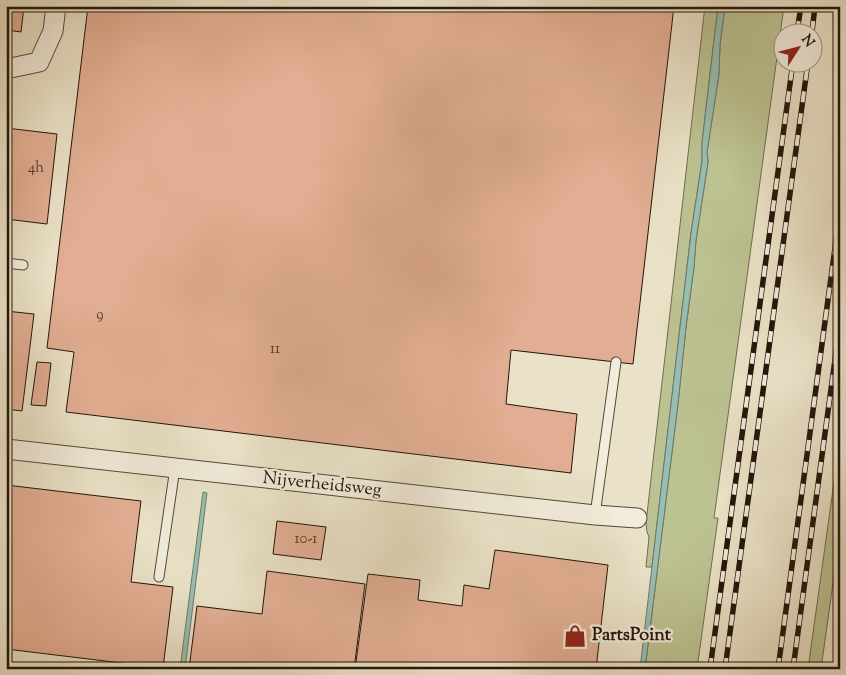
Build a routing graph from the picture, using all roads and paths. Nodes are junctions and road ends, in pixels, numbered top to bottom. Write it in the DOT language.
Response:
graph roads {
  1 [pos="56,6"];
  2 [pos="6,69"];
  3 [pos="6,263"];
  4 [pos="23,265"];
  5 [pos="616,362"];
  6 [pos="6,449"];
  7 [pos="175,468"];
  8 [pos="595,515"];
  9 [pos="637,518"];
  10 [pos="159,577"];
  1 -- 2 [label="street"];
  3 -- 4 [label="lane"];
  5 -- 8 [label="lane"];
  6 -- 7 [label="street, Nijverheidsweg"];
  7 -- 8 [label="street, Nijverheidsweg"];
  7 -- 10 [label="lane"];
  8 -- 9 [label="street, Nijverheidsweg"];
}
